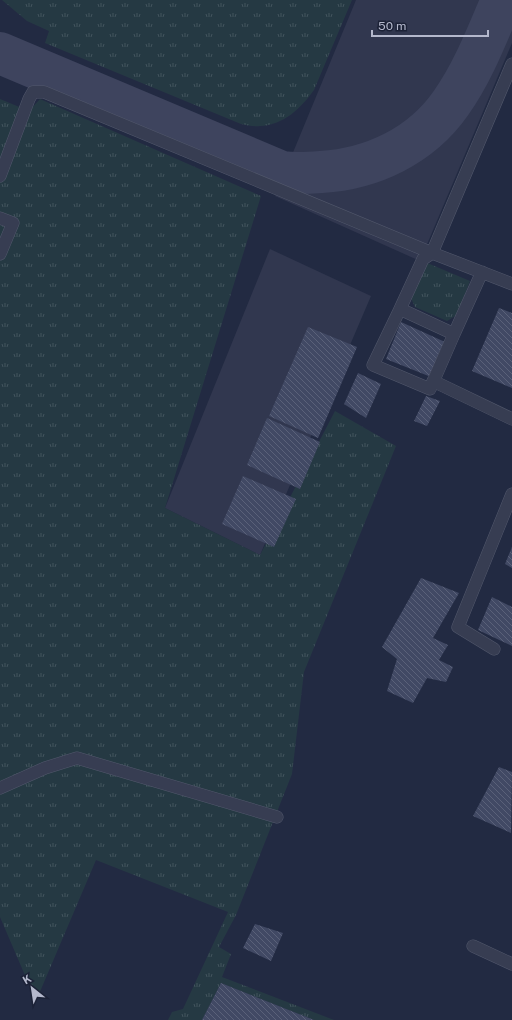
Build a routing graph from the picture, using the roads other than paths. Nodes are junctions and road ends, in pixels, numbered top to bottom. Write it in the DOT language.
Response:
graph roads {
  1 [pos="512,64"];
  2 [pos="0,176"];
  3 [pos="0,218"];
  4 [pos="432,253"];
  5 [pos="0,254"];
  6 [pos="482,272"];
  7 [pos="512,284"];
  8 [pos="400,309"];
  9 [pos="454,334"];
  10 [pos="433,381"];
  11 [pos="512,419"];
  12 [pos="512,494"];
  13 [pos="494,649"];
  14 [pos="0,788"];
  15 [pos="277,816"];
  16 [pos="472,946"];
  17 [pos="512,964"];
  1 -- 4 [label="lane"];
  2 -- 4 [label="lane"];
  3 -- 5 [label="lane"];
  4 -- 6 [label="lane"];
  4 -- 8 [label="lane"];
  6 -- 7 [label="lane"];
  6 -- 9 [label="lane"];
  8 -- 9 [label="lane"];
  8 -- 10 [label="lane"];
  9 -- 10 [label="lane"];
  10 -- 11 [label="lane"];
  12 -- 13 [label="lane"];
  14 -- 15 [label="lane"];
  16 -- 17 [label="lane"];
}
